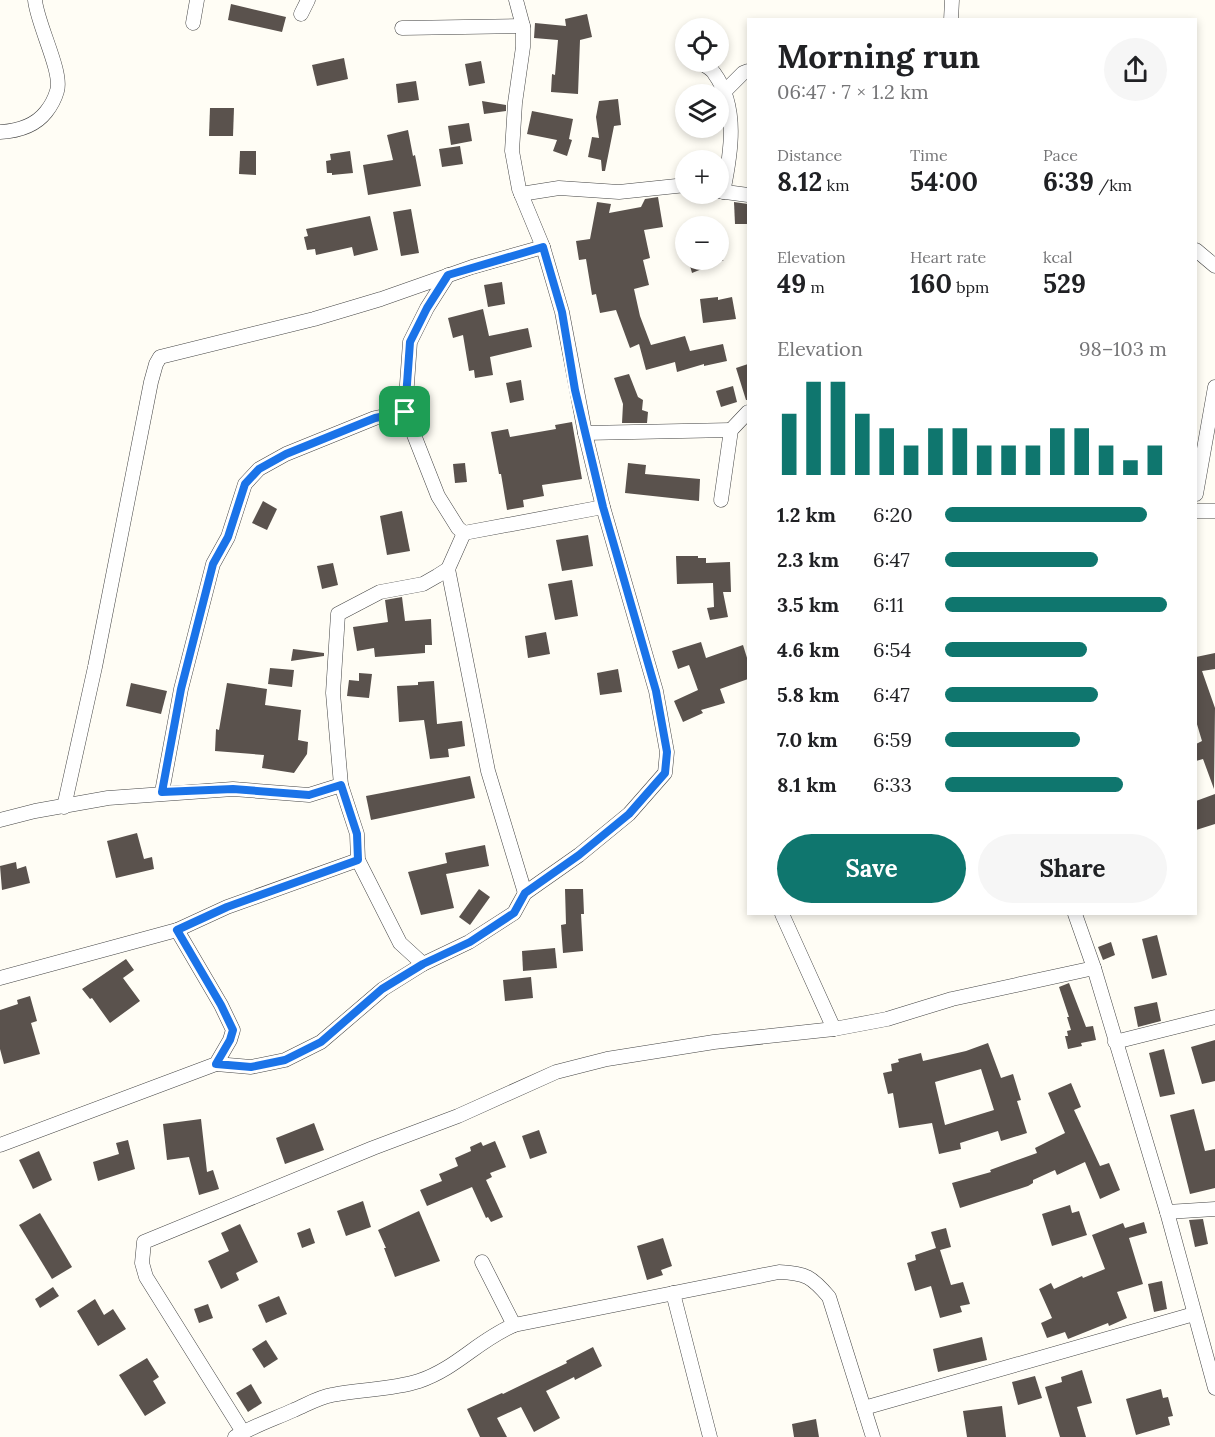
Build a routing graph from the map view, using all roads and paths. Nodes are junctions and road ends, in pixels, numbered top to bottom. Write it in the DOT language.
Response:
graph roads {
  1 [pos="35,0"];
  2 [pos="197,0"];
  3 [pos="308,0"];
  4 [pos="516,0"];
  5 [pos="952,0"];
  6 [pos="301,14"];
  7 [pos="951,18"];
  8 [pos="193,23"];
  9 [pos="523,26"];
  10 [pos="402,28"];
  11 [pos="747,71"];
  12 [pos="729,87"];
  13 [pos="729,113"];
  14 [pos="0,132"];
  15 [pos="729,161"];
  16 [pos="675,186"];
  17 [pos="729,192"];
  18 [pos="521,194"];
  19 [pos="747,195"];
  20 [pos="543,247"];
  21 [pos="1197,251"];
  22 [pos="1215,266"];
  23 [pos="448,275"];
  24 [pos="1215,387"];
  25 [pos="405,412"];
  26 [pos="747,413"];
  27 [pos="731,430"];
  28 [pos="585,434"];
  29 [pos="1197,488"];
  30 [pos="721,500"];
  31 [pos="603,507"];
  32 [pos="1197,511"];
  33 [pos="1215,511"];
  34 [pos="464,533"];
  35 [pos="448,569"];
  36 [pos="341,785"];
  37 [pos="162,792"];
  38 [pos="64,807"];
  39 [pos="0,820"];
  40 [pos="358,860"];
  41 [pos="525,893"];
  42 [pos="782,915"];
  43 [pos="1075,915"];
  44 [pos="177,930"];
  45 [pos="423,964"];
  46 [pos="1094,968"];
  47 [pos="0,978"];
  48 [pos="1215,1017"];
  49 [pos="834,1029"];
  50 [pos="1115,1042"];
  51 [pos="216,1064"];
  52 [pos="0,1144"];
  53 [pos="1215,1209"];
  54 [pos="1167,1212"];
  55 [pos="482,1262"];
  56 [pos="673,1293"];
  57 [pos="1194,1314"];
  58 [pos="514,1325"];
  59 [pos="1210,1352"];
  60 [pos="1215,1388"];
  61 [pos="864,1408"];
  62 [pos="239,1434"];
  63 [pos="710,1437"];
  64 [pos="873,1437"];
  1 -- 14 [label="street"];
  2 -- 8 [label="street"];
  3 -- 6 [label="street"];
  4 -- 9 [label="street"];
  5 -- 7 [label="street"];
  9 -- 10 [label="street"];
  9 -- 18 [label="street"];
  11 -- 12 [label="street"];
  13 -- 15 [label="street"];
  16 -- 18 [label="street"];
  17 -- 19 [label="street"];
  18 -- 20 [label="street"];
  20 -- 23 [label="street"];
  20 -- 28 [label="street"];
  21 -- 22 [label="street"];
  23 -- 25 [label="street"];
  23 -- 38 [label="street"];
  24 -- 29 [label="street"];
  25 -- 34 [label="street"];
  25 -- 37 [label="street"];
  26 -- 27 [label="street"];
  27 -- 28 [label="street"];
  27 -- 30 [label="street"];
  28 -- 31 [label="street"];
  31 -- 34 [label="street"];
  31 -- 41 [label="street"];
  32 -- 33 [label="street"];
  34 -- 35 [label="street"];
  35 -- 36 [label="street"];
  35 -- 41 [label="street"];
  36 -- 37 [label="street"];
  36 -- 40 [label="street"];
  37 -- 38 [label="street"];
  38 -- 39 [label="street"];
  40 -- 44 [label="street"];
  40 -- 45 [label="street"];
  41 -- 45 [label="street"];
  42 -- 49 [label="street"];
  43 -- 46 [label="street"];
  44 -- 47 [label="street"];
  44 -- 51 [label="street"];
  45 -- 51 [label="street"];
  46 -- 49 [label="street"];
  46 -- 50 [label="street"];
  48 -- 50 [label="street"];
  49 -- 62 [label="street"];
  50 -- 54 [label="street"];
  51 -- 52 [label="street"];
  53 -- 54 [label="street"];
  54 -- 57 [label="street"];
  55 -- 58 [label="street"];
  56 -- 58 [label="street"];
  56 -- 61 [label="street"];
  56 -- 63 [label="street"];
  57 -- 59 [label="street"];
  57 -- 61 [label="street"];
  58 -- 62 [label="street"];
  59 -- 60 [label="street"];
  61 -- 64 [label="street"];
}
